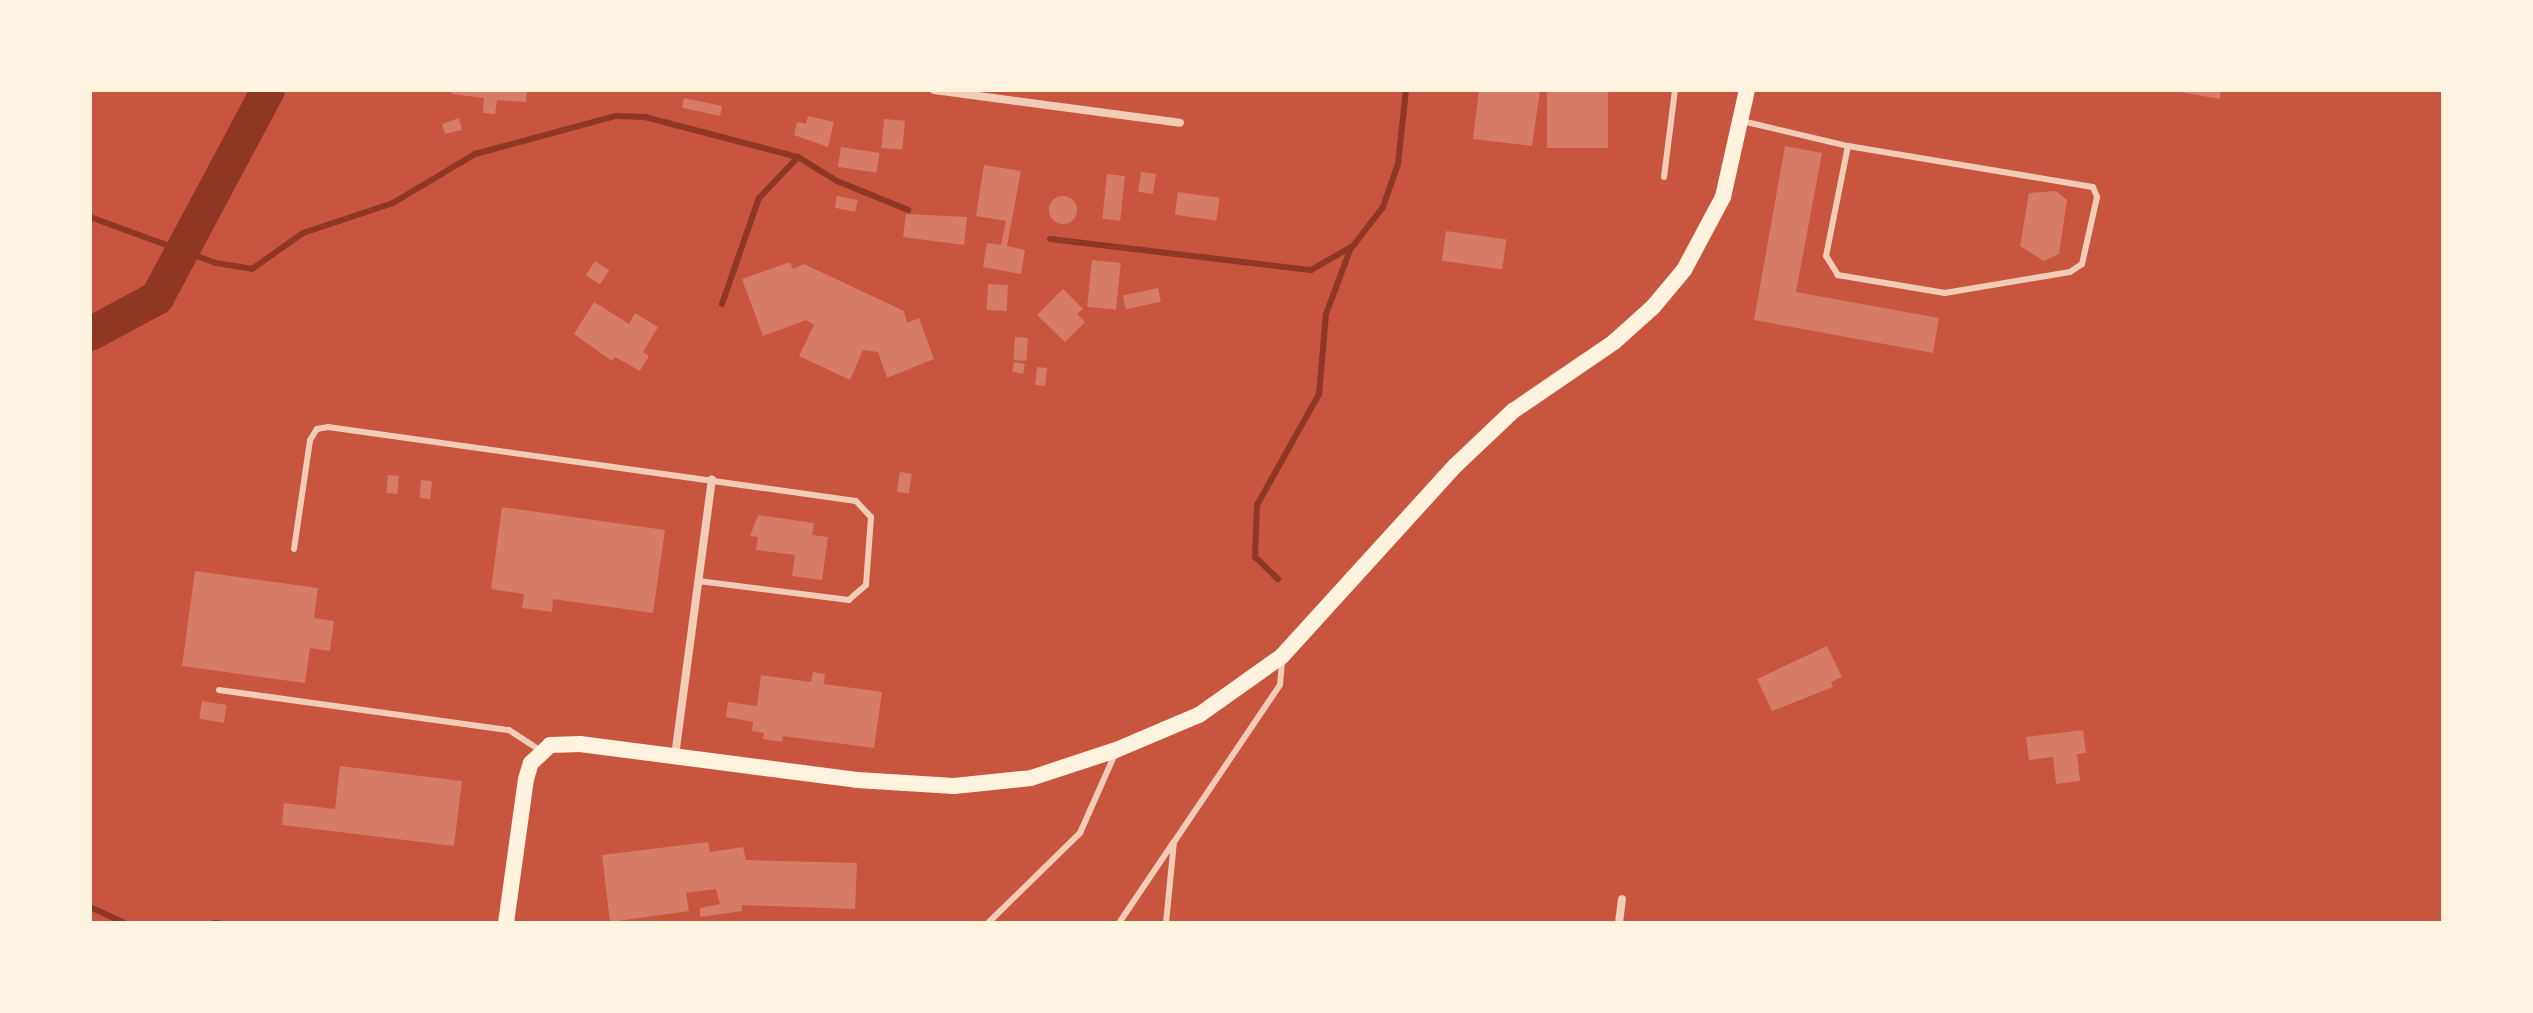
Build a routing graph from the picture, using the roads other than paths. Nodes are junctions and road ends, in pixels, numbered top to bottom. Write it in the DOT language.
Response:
graph roads {
  1 [pos="934,90"];
  2 [pos="1050,90"];
  3 [pos="1675,90"];
  4 [pos="1747,90"];
  5 [pos="1048,103"];
  6 [pos="1742,121"];
  7 [pos="1180,123"];
  8 [pos="1848,146"];
  9 [pos="1664,177"];
  10 [pos="712,479"];
  11 [pos="294,549"];
  12 [pos="698,581"];
  13 [pos="1282,656"];
  14 [pos="219,690"];
  15 [pos="540,750"];
  16 [pos="1116,750"];
  17 [pos="675,756"];
  18 [pos="1174,842"];
  19 [pos="1622,899"];
  20 [pos="506,923"];
  21 [pos="988,923"];
  22 [pos="1119,923"];
  23 [pos="1166,923"];
  24 [pos="1619,923"];
  1 -- 5 [label="street"];
  2 -- 5 [label="street"];
  3 -- 9 [label="lane"];
  4 -- 6 [label="main road"];
  5 -- 7 [label="street"];
  6 -- 8 [label="lane"];
  6 -- 13 [label="main road"];
  8 -- 8 [label="lane"];
  10 -- 11 [label="lane"];
  10 -- 12 [label="street"];
  10 -- 12 [label="lane"];
  12 -- 17 [label="street"];
  13 -- 16 [label="main road"];
  13 -- 18 [label="lane"];
  14 -- 15 [label="lane"];
  15 -- 17 [label="main road"];
  15 -- 20 [label="main road"];
  16 -- 17 [label="main road"];
  16 -- 21 [label="lane"];
  18 -- 22 [label="lane"];
  18 -- 23 [label="lane"];
  19 -- 24 [label="street"];
}
